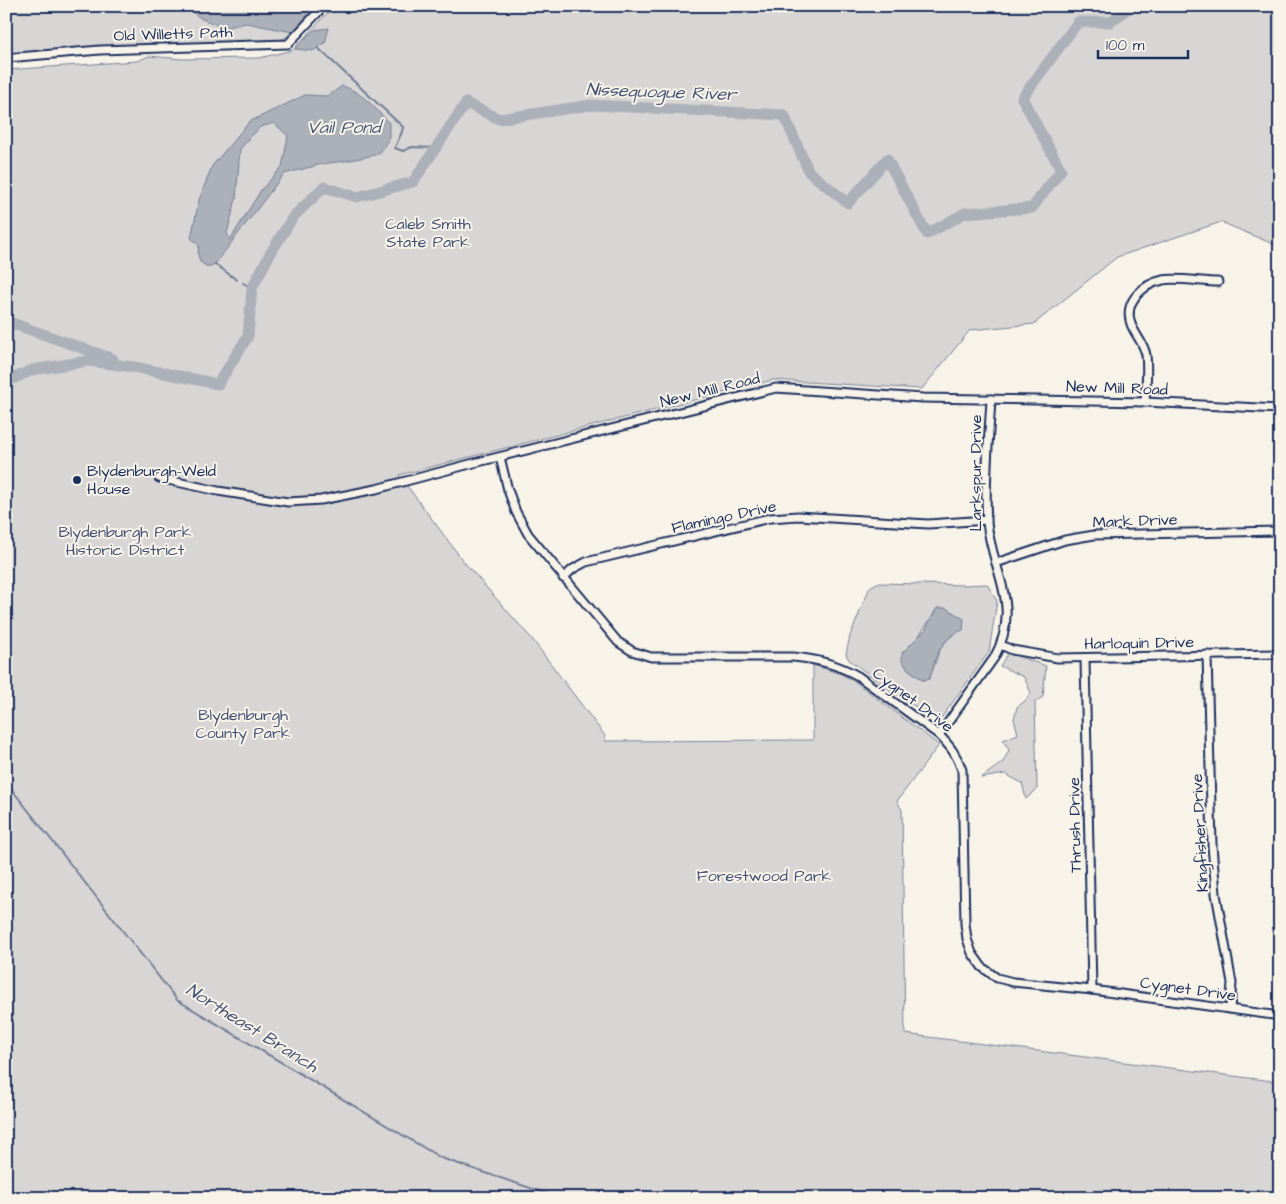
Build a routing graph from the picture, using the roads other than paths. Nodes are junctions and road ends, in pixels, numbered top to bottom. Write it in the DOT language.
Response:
graph roads {
  1 [pos="324,6"];
  2 [pos="6,58"];
  3 [pos="1218,282"];
  4 [pos="991,399"];
  5 [pos="1145,402"];
  6 [pos="1280,409"];
  7 [pos="500,457"];
  8 [pos="159,478"];
  9 [pos="987,520"];
  10 [pos="1280,531"];
  11 [pos="996,563"];
  12 [pos="563,578"];
  13 [pos="1002,645"];
  14 [pos="1280,654"];
  15 [pos="1208,656"];
  16 [pos="1085,659"];
  17 [pos="939,735"];
  18 [pos="1092,990"];
  19 [pos="1230,1009"];
  20 [pos="1280,1016"];
  1 -- 2 [label="street, Old Willetts Path"];
  3 -- 5 [label="street"];
  4 -- 5 [label="street, New Mill Road"];
  4 -- 7 [label="street, New Mill Road"];
  4 -- 9 [label="street, Larkspur Drive"];
  5 -- 6 [label="street, New Mill Road"];
  7 -- 8 [label="street, New Mill Road"];
  7 -- 12 [label="street, Cygnet Drive"];
  9 -- 11 [label="street, Larkspur Drive"];
  9 -- 12 [label="street, Flamingo Drive"];
  10 -- 11 [label="street, Mark Drive"];
  11 -- 13 [label="street, Larkspur Drive"];
  12 -- 17 [label="street, Cygnet Drive"];
  13 -- 16 [label="street, Harloquin Drive"];
  13 -- 17 [label="street, Larkspur Drive"];
  14 -- 15 [label="street, Harloquin Drive"];
  15 -- 16 [label="street, Harloquin Drive"];
  15 -- 19 [label="street, Kingfisher Drive"];
  16 -- 18 [label="street, Thrush Drive"];
  17 -- 18 [label="street, Cygnet Drive"];
  18 -- 19 [label="street, Cygnet Drive"];
  19 -- 20 [label="street, Cygnet Drive"];
}
